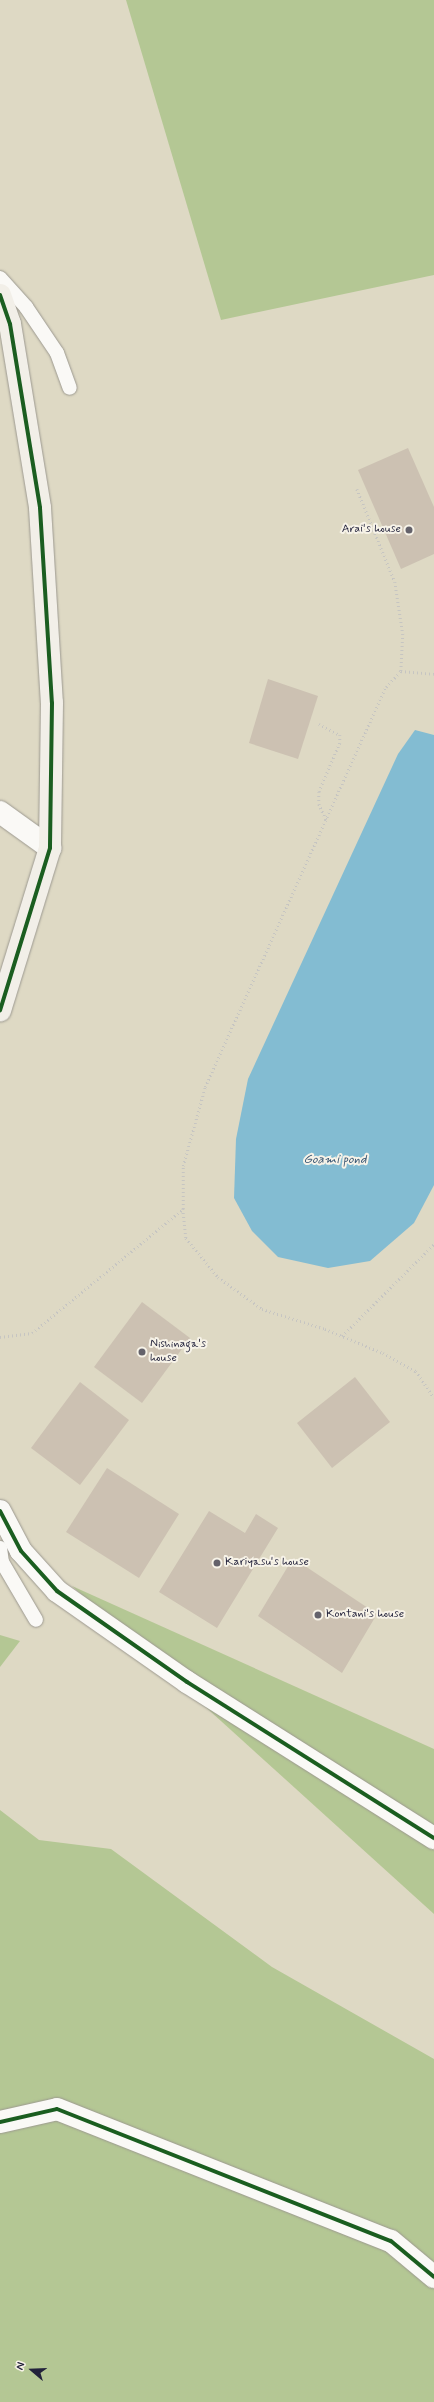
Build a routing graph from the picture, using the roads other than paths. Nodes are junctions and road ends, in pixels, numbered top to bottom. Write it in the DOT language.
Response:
graph roads {
  1 [pos="0,278"];
  2 [pos="0,295"];
  3 [pos="70,388"];
  4 [pos="0,812"];
  5 [pos="50,848"];
  6 [pos="0,1011"];
  7 [pos="0,1511"];
  8 [pos="0,1548"];
  9 [pos="36,1620"];
  10 [pos="434,1838"];
  11 [pos="0,2122"];
  12 [pos="434,2277"];
  1 -- 3 [label="lane"];
  2 -- 5 [label="street"];
  4 -- 5 [label="street"];
  5 -- 6 [label="street"];
  7 -- 10 [label="street"];
  8 -- 9 [label="lane"];
  11 -- 12 [label="street"];
}
